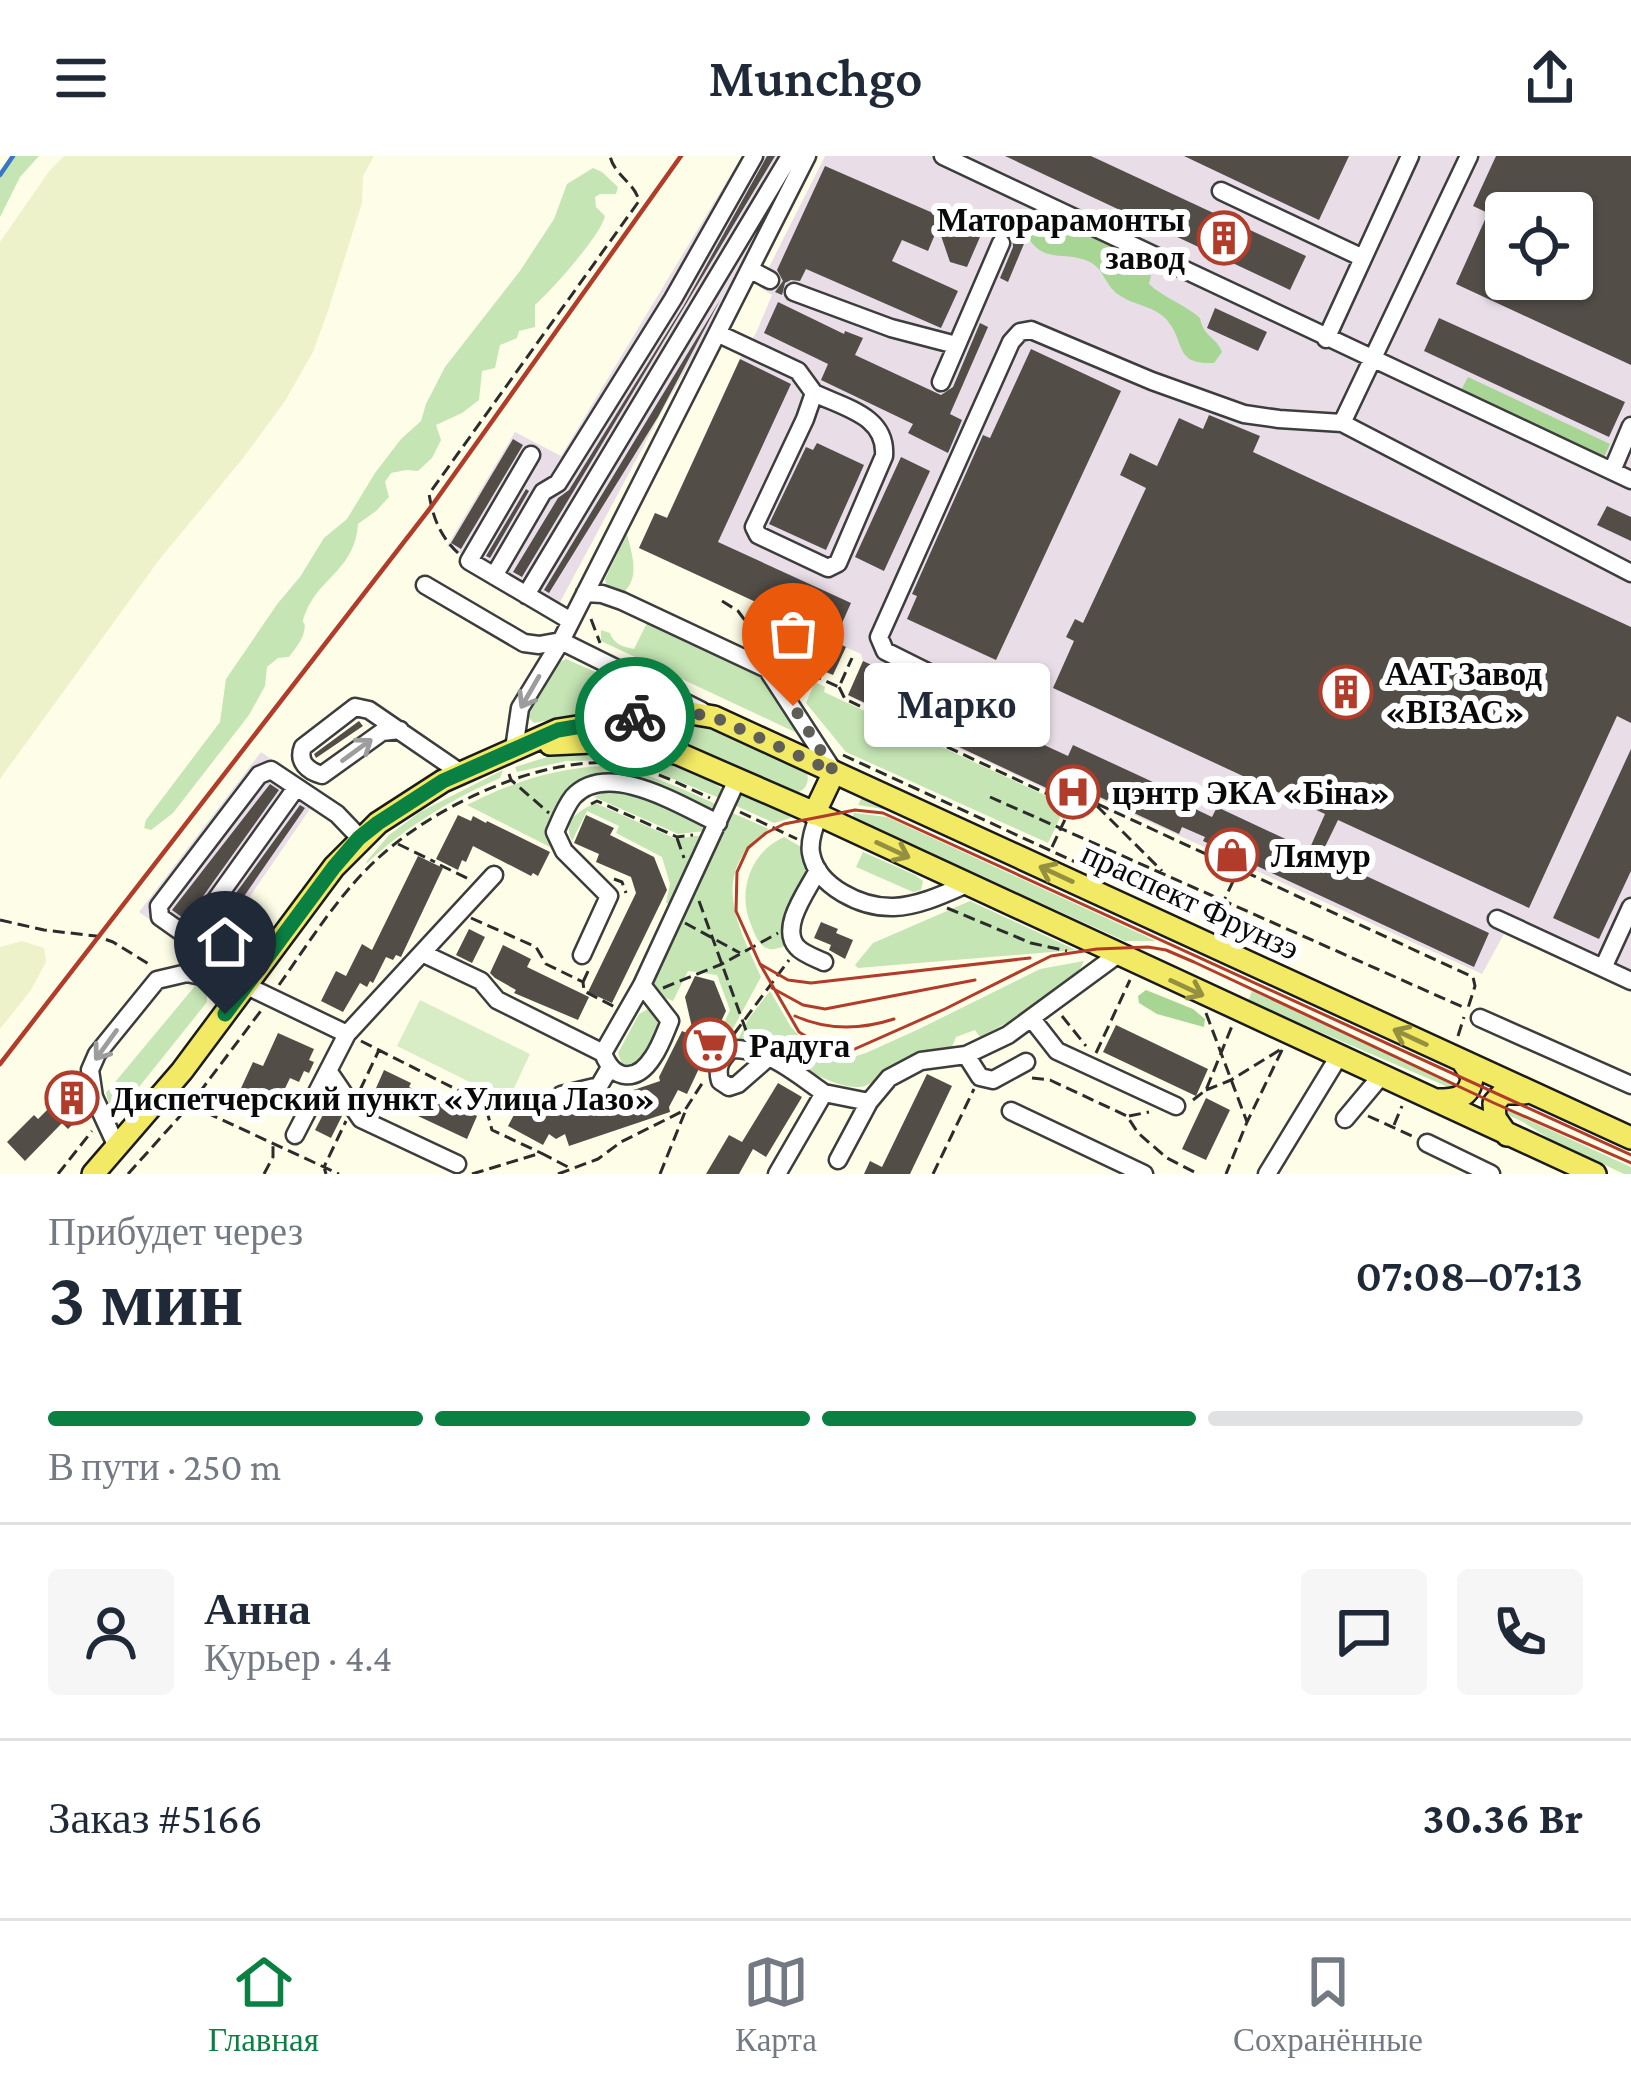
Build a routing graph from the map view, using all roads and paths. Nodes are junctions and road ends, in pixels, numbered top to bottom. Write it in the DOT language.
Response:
graph roads {
  1 [pos="610,156"];
  2 [pos="754,156"];
  3 [pos="790,156"];
  4 [pos="807,156"];
  5 [pos="1410,156"];
  6 [pos="1469,156"];
  7 [pos="956,159"];
  8 [pos="1221,191"];
  9 [pos="1001,243"];
  10 [pos="1364,258"];
  11 [pos="751,270"];
  12 [pos="770,280"];
  13 [pos="794,292"];
  14 [pos="718,334"];
  15 [pos="1326,339"];
  16 [pos="956,345"];
  17 [pos="1373,361"];
  18 [pos="940,382"];
  19 [pos="814,393"];
  20 [pos="1342,423"];
  21 [pos="1631,427"];
  22 [pos="532,455"];
  23 [pos="1612,471"];
  24 [pos="518,478"];
  25 [pos="1631,480"];
  26 [pos="543,492"];
  27 [pos="469,561"];
  28 [pos="1631,573"];
  29 [pos="494,576"];
  30 [pos="425,585"];
  31 [pos="590,593"];
  32 [pos="526,595"];
  33 [pos="722,601"];
  34 [pos="571,621"];
  35 [pos="753,632"];
  36 [pos="767,638"];
  37 [pos="561,640"];
  38 [pos="823,645"];
  39 [pos="612,652"];
  40 [pos="817,658"];
  41 [pos="852,658"];
  42 [pos="929,673"];
  43 [pos="810,674"];
  44 [pos="805,686"];
  45 [pos="839,686"];
  46 [pos="685,712"];
  47 [pos="714,717"];
  48 [pos="400,730"];
  49 [pos="818,744"];
  50 [pos="679,754"];
  51 [pos="510,758"];
  52 [pos="870,766"];
  53 [pos="461,772"];
  54 [pos="834,772"];
  55 [pos="737,780"];
  56 [pos="296,788"];
  57 [pos="990,797"];
  58 [pos="1091,801"];
  59 [pos="585,807"];
  60 [pos="1074,807"];
  61 [pos="816,815"];
  62 [pos="559,822"];
  63 [pos="715,828"];
  64 [pos="1060,830"];
  65 [pos="676,837"];
  66 [pos="359,838"];
  67 [pos="396,843"];
  68 [pos="1051,850"];
  69 [pos="1243,860"];
  70 [pos="1239,869"];
  71 [pos="818,870"];
  72 [pos="1166,875"];
  73 [pos="609,876"];
  74 [pos="691,879"];
  75 [pos="489,881"];
  76 [pos="967,884"];
  77 [pos="633,898"];
  78 [pos="930,899"];
  79 [pos="1225,900"];
  80 [pos="1631,907"];
  81 [pos="459,913"];
  82 [pos="674,917"];
  83 [pos="1497,919"];
  84 [pos="0,920"];
  85 [pos="790,926"];
  86 [pos="1213,926"];
  87 [pos="713,938"];
  88 [pos="798,950"];
  89 [pos="1074,952"];
  90 [pos="422,953"];
  91 [pos="742,954"];
  92 [pos="587,960"];
  93 [pos="1110,961"];
  94 [pos="824,962"];
  95 [pos="722,964"];
  96 [pos="154,967"];
  97 [pos="1603,968"];
  98 [pos="277,970"];
  99 [pos="285,976"];
  100 [pos="1631,981"];
  101 [pos="583,982"];
  102 [pos="247,986"];
  103 [pos="1475,986"];
  104 [pos="645,989"];
  105 [pos="1058,1011"];
  106 [pos="1473,1013"];
  107 [pos="627,1014"];
  108 [pos="1032,1019"];
  109 [pos="742,1020"];
  110 [pos="346,1034"];
  111 [pos="730,1039"];
  112 [pos="1222,1052"];
  113 [pos="764,1054"];
  114 [pos="966,1054"];
  115 [pos="1339,1056"];
  116 [pos="606,1061"];
  117 [pos="1027,1061"];
  118 [pos="1463,1062"];
  119 [pos="717,1070"];
  120 [pos="329,1072"];
  121 [pos="1006,1075"];
  122 [pos="980,1076"];
  123 [pos="1231,1080"];
  124 [pos="1375,1083"];
  125 [pos="1631,1084"];
  126 [pos="1206,1090"];
  127 [pos="824,1093"];
  128 [pos="1531,1093"];
  129 [pos="561,1095"];
  130 [pos="1430,1099"];
  131 [pos="868,1102"];
  132 [pos="190,1105"];
  133 [pos="1176,1106"];
  134 [pos="686,1110"];
  135 [pos="1011,1111"];
  136 [pos="1353,1116"];
  137 [pos="1127,1117"];
  138 [pos="1247,1122"];
  139 [pos="1394,1128"];
  140 [pos="1507,1135"];
  141 [pos="295,1136"];
  142 [pos="1629,1136"];
  143 [pos="1426,1143"];
  144 [pos="274,1144"];
  145 [pos="117,1148"];
  146 [pos="541,1153"];
  147 [pos="838,1160"];
  148 [pos="464,1169"];
  149 [pos="572,1169"];
  150 [pos="93,1174"];
  151 [pos="264,1174"];
  152 [pos="339,1174"];
  153 [pos="559,1174"];
  154 [pos="660,1174"];
  155 [pos="777,1174"];
  156 [pos="933,1174"];
  157 [pos="1144,1174"];
  158 [pos="1198,1174"];
  159 [pos="1226,1174"];
  160 [pos="1267,1174"];
  161 [pos="1491,1174"];
  162 [pos="1594,1174"];
  1 -- 27 [label="path"];
  2 -- 26 [label="street"];
  3 -- 32 [label="street"];
  4 -- 11 [label="street"];
  5 -- 10 [label="street"];
  6 -- 17 [label="street"];
  7 -- 15 [label="street"];
  8 -- 10 [label="street"];
  9 -- 16 [label="street"];
  10 -- 15 [label="street"];
  11 -- 12 [label="street"];
  11 -- 14 [label="street"];
  13 -- 16 [label="street"];
  14 -- 19 [label="street"];
  14 -- 31 [label="street"];
  15 -- 17 [label="street"];
  16 -- 18 [label="street"];
  17 -- 20 [label="street"];
  17 -- 23 [label="street"];
  19 -- 19 [label="street"];
  20 -- 28 [label="street"];
  20 -- 42 [label="street"];
  21 -- 23 [label="street"];
  22 -- 24 [label="street"];
  23 -- 25 [label="street"];
  24 -- 26 [label="street"];
  24 -- 27 [label="street"];
  26 -- 29 [label="street"];
  27 -- 29 [label="street"];
  29 -- 32 [label="street"];
  30 -- 37 [label="street"];
  31 -- 34 [label="street"];
  31 -- 39 [label="path"];
  31 -- 49 [label="street"];
  32 -- 34 [label="street"];
  33 -- 35 [label="path"];
  34 -- 37 [label="street"];
  36 -- 40 [label="path"];
  37 -- 47 [label="street"];
  37 -- 51 [label="street, one-way"];
  38 -- 40 [label="path"];
  40 -- 43 [label="path"];
  41 -- 45 [label="path"];
  43 -- 44 [label="path"];
  43 -- 45 [label="path"];
  45 -- 60 [label="path"];
  46 -- 47 [label="main road, праспект Фрунзэ"];
  46 -- 50 [label="main road"];
  46 -- 51 [label="main road, праспект Фрунзэ"];
  47 -- 54 [label="main road, праспект Фрунзэ"];
  48 -- 48 [label="street, one-way"];
  48 -- 53 [label="street"];
  49 -- 52 [label="path"];
  49 -- 54 [label="street"];
  50 -- 51 [label="main road, праспект Фрунзэ"];
  50 -- 55 [label="main road, праспект Фрунзэ"];
  51 -- 53 [label="main road, праспект Фрунзэ"];
  51 -- 62 [label="path"];
  53 -- 66 [label="main road, праспект Фрунзэ"];
  54 -- 61 [label="main road"];
  118 -- 54 [label="main road, праспект Фрунзэ, one-way"];
  55 -- 61 [label="main road, праспект Фрунзэ"];
  55 -- 63 [label="street"];
  56 -- 56 [label="street"];
  56 -- 66 [label="street"];
  57 -- 64 [label="path"];
  58 -- 60 [label="path"];
  58 -- 70 [label="path"];
  58 -- 72 [label="path"];
  59 -- 65 [label="path"];
  60 -- 64 [label="path"];
  61 -- 71 [label="street"];
  61 -- 76 [label="main road, праспект Фрунзэ, one-way"];
  62 -- 63 [label="street"];
  62 -- 92 [label="street"];
  63 -- 65 [label="path"];
  63 -- 74 [label="street"];
  64 -- 68 [label="path"];
  64 -- 72 [label="path"];
  65 -- 74 [label="path"];
  66 -- 102 [label="main road, праспект Фрунзэ"];
  67 -- 75 [label="path"];
  69 -- 70 [label="path"];
  70 -- 79 [label="path"];
  70 -- 103 [label="path"];
  71 -- 78 [label="street"];
  71 -- 85 [label="street"];
  72 -- 79 [label="path"];
  73 -- 77 [label="path"];
  74 -- 82 [label="street"];
  74 -- 87 [label="path"];
  75 -- 81 [label="street"];
  76 -- 78 [label="street"];
  76 -- 93 [label="main road, праспект Фрунзэ"];
  78 -- 89 [label="path"];
  79 -- 86 [label="path"];
  79 -- 106 [label="path"];
  80 -- 97 [label="street"];
  81 -- 90 [label="street"];
  81 -- 101 [label="path"];
  82 -- 87 [label="path"];
  82 -- 104 [label="street"];
  83 -- 97 [label="street"];
  84 -- 96 [label="path"];
  85 -- 88 [label="street"];
  85 -- 91 [label="path"];
  87 -- 91 [label="path"];
  87 -- 95 [label="path"];
  88 -- 94 [label="street"];
  88 -- 109 [label="path"];
  90 -- 110 [label="street"];
  90 -- 116 [label="street"];
  91 -- 95 [label="path"];
  92 -- 101 [label="path"];
  93 -- 105 [label="path"];
  93 -- 108 [label="street"];
  93 -- 115 [label="main road, праспект Фрунзэ, one-way"];
  95 -- 104 [label="path"];
  95 -- 109 [label="path"];
  97 -- 100 [label="street"];
  98 -- 99 [label="path"];
  101 -- 107 [label="path"];
  102 -- 110 [label="street"];
  102 -- 145 [label="main road, праспект Фрунзэ"];
  102 -- 145 [label="street, one-way"];
  104 -- 107 [label="street"];
  104 -- 116 [label="street"];
  106 -- 125 [label="street"];
  107 -- 116 [label="street"];
  108 -- 114 [label="street"];
  108 -- 133 [label="street"];
  109 -- 111 [label="path"];
  109 -- 113 [label="path"];
  110 -- 120 [label="street"];
  110 -- 146 [label="path"];
  112 -- 112 [label="path"];
  112 -- 123 [label="path"];
  112 -- 126 [label="path"];
  113 -- 119 [label="street"];
  113 -- 127 [label="street"];
  114 -- 122 [label="street"];
  114 -- 131 [label="street"];
  115 -- 124 [label="main road, праспект Фрунзэ"];
  115 -- 160 [label="street"];
  116 -- 129 [label="street"];
  117 -- 121 [label="street"];
  118 -- 128 [label="main road, праспект Фрунзэ"];
  118 -- 130 [label="main road"];
  119 -- 134 [label="path"];
  120 -- 141 [label="street"];
  120 -- 148 [label="street"];
  121 -- 122 [label="street"];
  121 -- 137 [label="path"];
  122 -- 156 [label="path"];
  123 -- 126 [label="path"];
  123 -- 138 [label="path"];
  123 -- 138 [label="path"];
  124 -- 130 [label="main road, праспект Фрунзэ"];
  124 -- 136 [label="street"];
  124 -- 139 [label="path"];
  126 -- 133 [label="path"];
  127 -- 131 [label="street"];
  127 -- 155 [label="street"];
  128 -- 140 [label="main road"];
  128 -- 142 [label="main road, праспект Фрунзэ"];
  130 -- 140 [label="main road, праспект Фрунзэ"];
  131 -- 147 [label="street"];
  132 -- 144 [label="path"];
  133 -- 137 [label="path"];
  134 -- 149 [label="path"];
  134 -- 154 [label="path"];
  135 -- 157 [label="street"];
  136 -- 139 [label="path"];
  137 -- 158 [label="path"];
  138 -- 159 [label="path"];
  139 -- 143 [label="path"];
  140 -- 162 [label="main road, праспект Фрунзэ"];
  143 -- 161 [label="street"];
  144 -- 151 [label="path"];
  144 -- 152 [label="path"];
  145 -- 150 [label="main road, праспект Фрунзэ"];
  146 -- 148 [label="path"];
  146 -- 149 [label="path"];
  149 -- 153 [label="path"];
}
